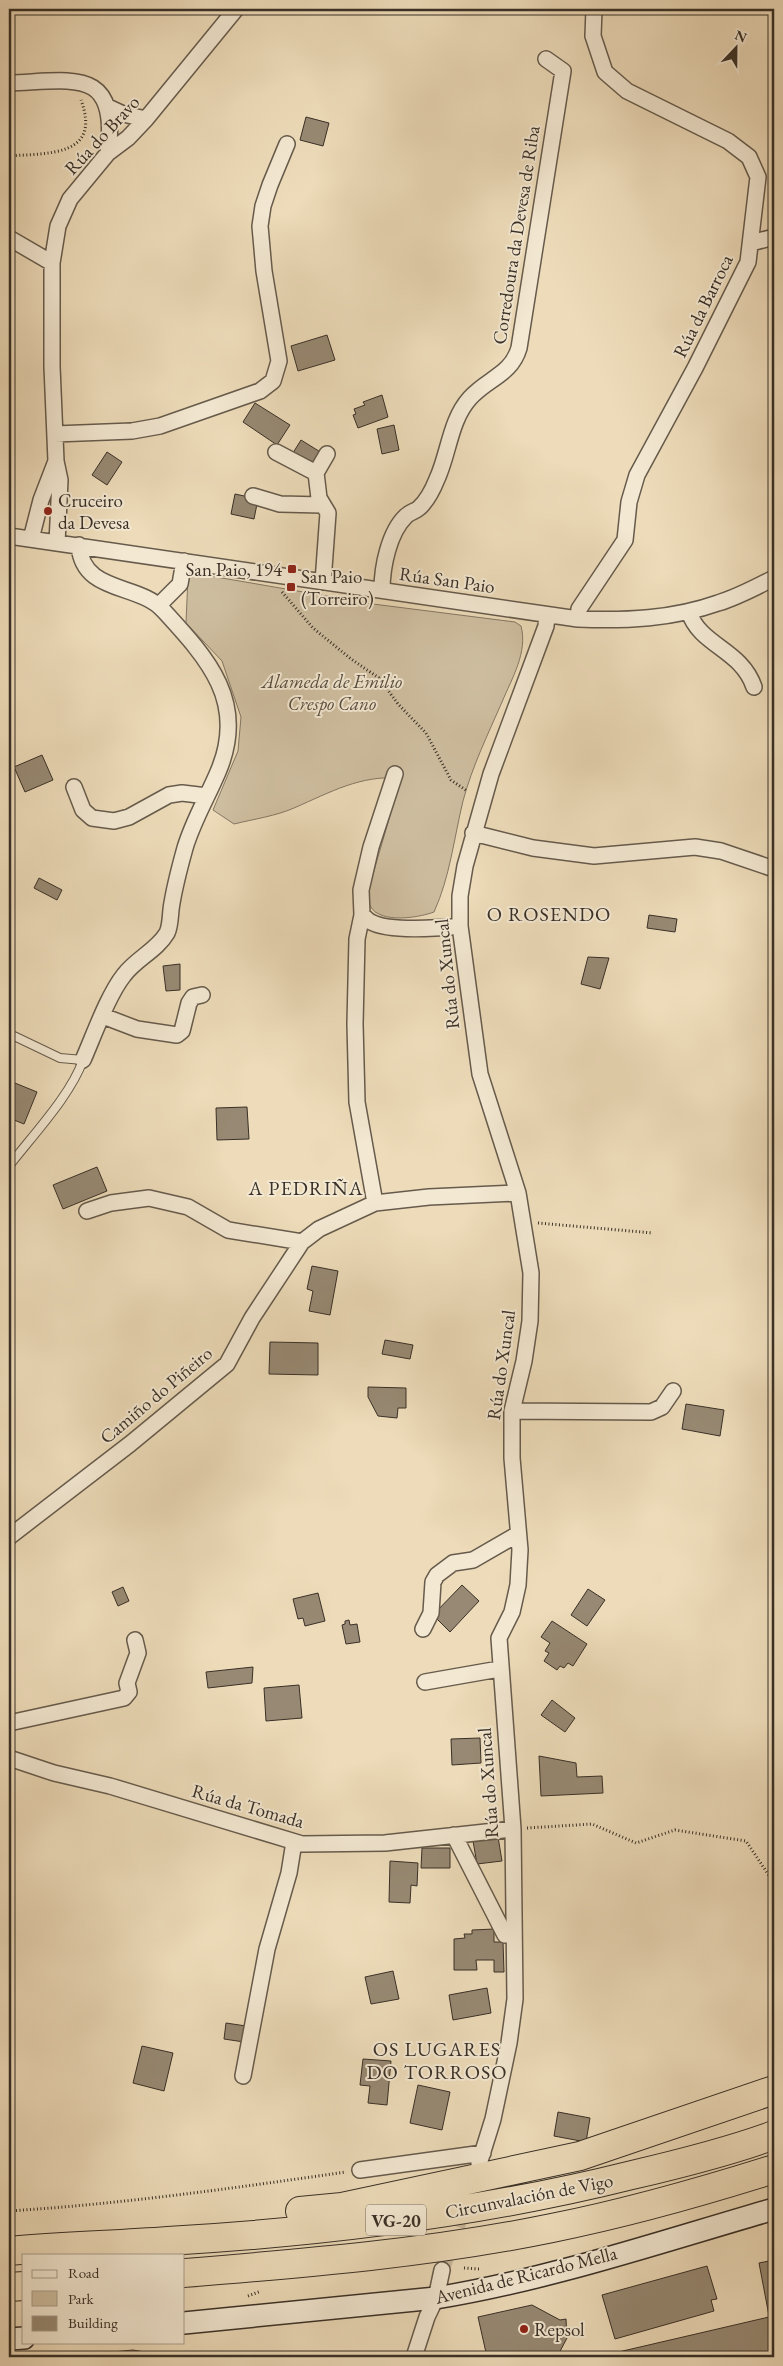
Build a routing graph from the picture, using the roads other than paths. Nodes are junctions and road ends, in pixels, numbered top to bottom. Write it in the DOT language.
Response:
graph roads {
  1 [pos="236,9"];
  2 [pos="594,9"];
  3 [pos="546,59"];
  4 [pos="9,83"];
  5 [pos="108,107"];
  6 [pos="146,119"];
  7 [pos="287,144"];
  8 [pos="108,153"];
  9 [pos="774,237"];
  10 [pos="9,238"];
  11 [pos="751,243"];
  12 [pos="52,263"];
  13 [pos="55,434"];
  14 [pos="276,452"];
  15 [pos="328,454"];
  16 [pos="56,461"];
  17 [pos="316,473"];
  18 [pos="253,496"];
  19 [pos="322,505"];
  20 [pos="9,536"];
  21 [pos="31,539"];
  22 [pos="58,543"];
  23 [pos="79,545"];
  24 [pos="184,561"];
  25 [pos="774,578"];
  26 [pos="322,582"];
  27 [pos="382,590"];
  28 [pos="159,605"];
  29 [pos="689,612"];
  30 [pos="547,615"];
  31 [pos="578,619"];
  32 [pos="754,687"];
  33 [pos="395,774"];
  34 [pos="74,787"];
  35 [pos="207,796"];
  36 [pos="474,833"];
  37 [pos="774,869"];
  38 [pos="362,915"];
  39 [pos="460,926"];
  40 [pos="202,995"];
  41 [pos="103,1016"];
  42 [pos="9,1036"];
  43 [pos="83,1060"];
  44 [pos="9,1166"];
  45 [pos="518,1193"];
  46 [pos="375,1203"];
  47 [pos="87,1211"];
  48 [pos="302,1242"];
  49 [pos="673,1391"];
  50 [pos="512,1411"];
  51 [pos="518,1534"];
  52 [pos="9,1537"];
  53 [pos="423,1629"];
  54 [pos="135,1640"];
  55 [pos="499,1668"];
  56 [pos="425,1682"];
  57 [pos="9,1723"];
  58 [pos="9,1758"];
  59 [pos="513,1828"];
  60 [pos="454,1835"];
  61 [pos="294,1842"];
  62 [pos="505,1935"];
  63 [pos="243,2076"];
  64 [pos="774,2090"];
  65 [pos="774,2135"];
  66 [pos="774,2169"];
  67 [pos="360,2170"];
  68 [pos="774,2209"];
  69 [pos="86,2244"];
  70 [pos="9,2251"];
  71 [pos="442,2270"];
  72 [pos="185,2273"];
  73 [pos="22,2286"];
  74 [pos="9,2287"];
  75 [pos="436,2298"];
  76 [pos="185,2323"];
  77 [pos="22,2338"];
  78 [pos="9,2339"];
  79 [pos="414,2357"];
  1 -- 6 [label="street, Rúa do Bravo"];
  2 -- 11 [label="street, Rúa da Barroca"];
  3 -- 27 [label="street, Corredoura da Devesa de Riba"];
  4 -- 5 [label="street"];
  5 -- 6 [label="street"];
  5 -- 8 [label="street"];
  6 -- 8 [label="street, Rúa do Bravo"];
  7 -- 13 [label="street"];
  8 -- 12 [label="street, Rúa do Bravo"];
  9 -- 11 [label="street"];
  10 -- 12 [label="street"];
  11 -- 31 [label="street, Rúa da Barroca"];
  12 -- 13 [label="street, Rúa do Bravo"];
  13 -- 16 [label="street, Rúa do Bravo"];
  14 -- 17 [label="street"];
  15 -- 17 [label="street"];
  16 -- 21 [label="street, Rúa do Bravo"];
  16 -- 22 [label="street, Rúa do Bravo"];
  17 -- 19 [label="street"];
  18 -- 19 [label="street"];
  19 -- 26 [label="street"];
  20 -- 21 [label="street, Rúa San Paio"];
  21 -- 22 [label="street, Rúa San Paio"];
  22 -- 23 [label="street, Rúa San Paio"];
  23 -- 24 [label="street, Rúa San Paio"];
  23 -- 28 [label="street"];
  24 -- 26 [label="street, Rúa San Paio"];
  24 -- 28 [label="street"];
  25 -- 29 [label="street, Rúa San Paio"];
  26 -- 27 [label="street, Rúa San Paio"];
  27 -- 30 [label="street, Rúa San Paio"];
  28 -- 35 [label="street"];
  29 -- 31 [label="street, Rúa San Paio"];
  29 -- 32 [label="street"];
  30 -- 31 [label="street, Rúa San Paio"];
  30 -- 36 [label="street, Rúa do Xuncal"];
  33 -- 38 [label="street"];
  34 -- 35 [label="street"];
  35 -- 41 [label="street"];
  36 -- 37 [label="street"];
  36 -- 39 [label="street, Rúa do Xuncal"];
  38 -- 39 [label="street"];
  38 -- 46 [label="street"];
  39 -- 45 [label="street, Rúa do Xuncal"];
  40 -- 41 [label="street"];
  41 -- 43 [label="street"];
  42 -- 43 [label="lane"];
  43 -- 44 [label="lane"];
  45 -- 46 [label="street, Camiño do Piñeiro"];
  45 -- 50 [label="street, Rúa do Xuncal"];
  46 -- 48 [label="street, Camiño do Piñeiro"];
  47 -- 48 [label="street"];
  48 -- 52 [label="street, Camiño do Piñeiro"];
  49 -- 50 [label="street"];
  50 -- 51 [label="street, Rúa do Xuncal"];
  51 -- 53 [label="street"];
  51 -- 55 [label="street, Rúa do Xuncal"];
  54 -- 57 [label="street"];
  55 -- 56 [label="street"];
  55 -- 59 [label="street, Rúa do Xuncal"];
  58 -- 61 [label="street, Rúa da Tomada"];
  59 -- 60 [label="street, Rúa da Tomada"];
  59 -- 67 [label="street, Rúa do Xuncal"];
  60 -- 61 [label="street, Rúa da Tomada"];
  60 -- 62 [label="street"];
  61 -- 63 [label="street"];
  64 -- 69 [label="highway"];
  65 -- 69 [label="highway, Circunvalación de Vigo / VG-20"];
  66 -- 72 [label="highway, Circunvalación de Vigo / VG-20"];
  68 -- 75 [label="main road, Avenida de Ricardo Mella"];
  69 -- 70 [label="highway, Circunvalación de Vigo / VG-20"];
  71 -- 75 [label="street"];
  73 -- 74 [label="highway"];
  75 -- 76 [label="main road, Avenida de Ricardo Mella"];
  75 -- 79 [label="street"];
  77 -- 78 [label="main road"];
}
